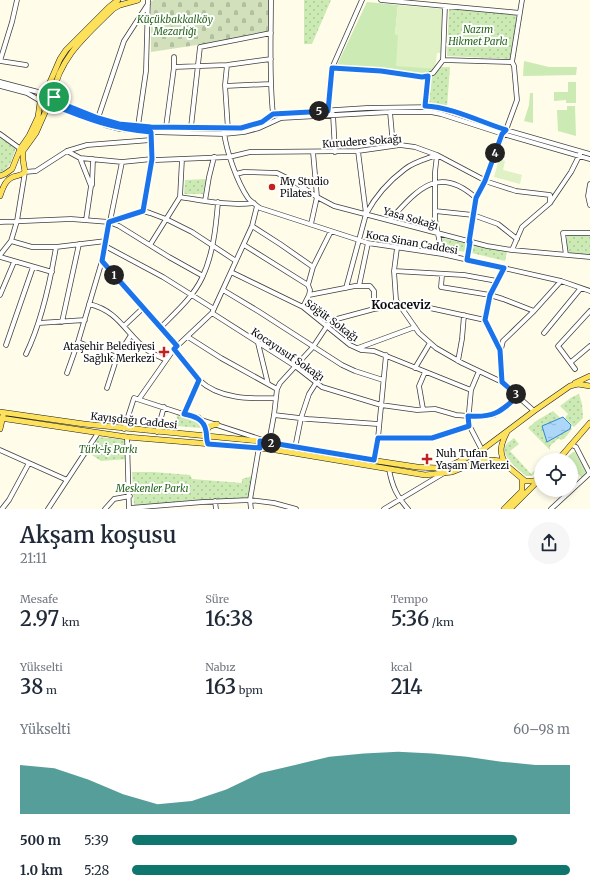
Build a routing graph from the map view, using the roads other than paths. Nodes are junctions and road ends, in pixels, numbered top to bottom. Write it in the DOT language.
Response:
graph roads {
  1 [pos="17,0"];
  2 [pos="118,0"];
  3 [pos="138,0"];
  4 [pos="271,0"];
  5 [pos="362,0"];
  6 [pos="381,0"];
  7 [pos="522,0"];
  8 [pos="148,2"];
  9 [pos="445,6"];
  10 [pos="520,13"];
  11 [pos="271,33"];
  12 [pos="174,57"];
  13 [pos="272,59"];
  14 [pos="443,60"];
  15 [pos="0,61"];
  16 [pos="512,62"];
  17 [pos="26,65"];
  18 [pos="227,65"];
  19 [pos="198,66"];
  20 [pos="174,67"];
  21 [pos="332,68"];
  22 [pos="428,76"];
  23 [pos="0,82"];
  24 [pos="270,84"];
  25 [pos="0,86"];
  26 [pos="225,86"];
  27 [pos="43,92"];
  28 [pos="53,96"];
  29 [pos="39,102"];
  30 [pos="49,106"];
  31 [pos="425,106"];
  32 [pos="328,111"];
  33 [pos="390,112"];
  34 [pos="333,113"];
  35 [pos="273,114"];
  36 [pos="327,116"];
  37 [pos="98,118"];
  38 [pos="138,126"];
  39 [pos="166,127"];
  40 [pos="192,127"];
  41 [pos="226,128"];
  42 [pos="151,132"];
  43 [pos="504,132"];
  44 [pos="0,134"];
  45 [pos="226,134"];
  46 [pos="150,140"];
  47 [pos="393,146"];
  48 [pos="22,150"];
  49 [pos="67,151"];
  50 [pos="358,151"];
  51 [pos="312,152"];
  52 [pos="334,152"];
  53 [pos="580,154"];
  54 [pos="590,154"];
  55 [pos="436,155"];
  56 [pos="214,157"];
  57 [pos="229,157"];
  58 [pos="80,158"];
  59 [pos="93,159"];
  60 [pos="152,159"];
  61 [pos="182,159"];
  62 [pos="590,159"];
  63 [pos="122,162"];
  64 [pos="13,166"];
  65 [pos="25,172"];
  66 [pos="236,174"];
  67 [pos="0,176"];
  68 [pos="0,180"];
  69 [pos="485,181"];
  70 [pos="435,183"];
  71 [pos="590,184"];
  72 [pos="4,185"];
  73 [pos="92,186"];
  74 [pos="0,196"];
  75 [pos="589,196"];
  76 [pos="180,197"];
  77 [pos="317,197"];
  78 [pos="476,198"];
  79 [pos="205,200"];
  80 [pos="218,202"];
  81 [pos="550,203"];
  82 [pos="256,205"];
  83 [pos="590,205"];
  84 [pos="143,211"];
  85 [pos="435,211"];
  86 [pos="366,214"];
  87 [pos="473,215"];
  88 [pos="166,219"];
  89 [pos="86,220"];
  90 [pos="390,220"];
  91 [pos="17,221"];
  92 [pos="0,222"];
  93 [pos="109,222"];
  94 [pos="311,224"];
  95 [pos="252,226"];
  96 [pos="331,231"];
  97 [pos="590,233"];
  98 [pos="438,234"];
  99 [pos="517,239"];
  100 [pos="358,240"];
  101 [pos="11,241"];
  102 [pos="106,241"];
  103 [pos="469,242"];
  104 [pos="368,243"];
  105 [pos="78,244"];
  106 [pos="150,245"];
  107 [pos="212,245"];
  108 [pos="244,245"];
  109 [pos="105,246"];
  110 [pos="56,247"];
  111 [pos="397,248"];
  112 [pos="512,250"];
  113 [pos="442,254"];
  114 [pos="566,255"];
  115 [pos="0,256"];
  116 [pos="590,257"];
  117 [pos="467,260"];
  118 [pos="102,261"];
  119 [pos="236,261"];
  120 [pos="14,262"];
  121 [pos="32,266"];
  122 [pos="313,267"];
  123 [pos="504,268"];
  124 [pos="394,271"];
  125 [pos="52,272"];
  126 [pos="231,272"];
  127 [pos="442,275"];
  128 [pos="203,276"];
  129 [pos="497,281"];
  130 [pos="561,281"];
  131 [pos="308,285"];
  132 [pos="359,286"];
  133 [pos="346,288"];
  134 [pos="581,288"];
  135 [pos="223,290"];
  136 [pos="590,291"];
  137 [pos="192,294"];
  138 [pos="0,295"];
  139 [pos="309,295"];
  140 [pos="490,295"];
  141 [pos="89,304"];
  142 [pos="401,305"];
  143 [pos="303,307"];
  144 [pos="144,308"];
  145 [pos="214,308"];
  146 [pos="374,309"];
  147 [pos="534,311"];
  148 [pos="590,311"];
  149 [pos="212,313"];
  150 [pos="464,315"];
  151 [pos="84,320"];
  152 [pos="485,320"];
  153 [pos="62,322"];
  154 [pos="38,323"];
  155 [pos="124,326"];
  156 [pos="326,326"];
  157 [pos="161,327"];
  158 [pos="415,327"];
  159 [pos="544,333"];
  160 [pos="131,334"];
  161 [pos="188,337"];
  162 [pos="78,342"];
  163 [pos="258,343"];
  164 [pos="430,343"];
  165 [pos="6,345"];
  166 [pos="313,346"];
  167 [pos="590,346"];
  168 [pos="175,348"];
  169 [pos="358,348"];
  170 [pos="500,350"];
  171 [pos="26,354"];
  172 [pos="386,355"];
  173 [pos="117,357"];
  174 [pos="166,360"];
  175 [pos="458,361"];
  176 [pos="571,362"];
  177 [pos="295,366"];
  178 [pos="416,368"];
  179 [pos="575,369"];
  180 [pos="479,371"];
  181 [pos="425,372"];
  182 [pos="67,373"];
  183 [pos="590,376"];
  184 [pos="199,380"];
  185 [pos="383,380"];
  186 [pos="502,382"];
  187 [pos="316,383"];
  188 [pos="268,384"];
  189 [pos="570,386"];
  190 [pos="590,386"];
  191 [pos="107,388"];
  192 [pos="277,389"];
  193 [pos="471,390"];
  194 [pos="518,396"];
  195 [pos="275,398"];
  196 [pos="140,399"];
  197 [pos="381,405"];
  198 [pos="164,407"];
  199 [pos="423,409"];
  200 [pos="534,411"];
  201 [pos="0,412"];
  202 [pos="184,414"];
  203 [pos="274,415"];
  204 [pos="468,416"];
  205 [pos="198,418"];
  206 [pos="301,418"];
  207 [pos="1,422"];
  208 [pos="590,423"];
  209 [pos="217,424"];
  210 [pos="378,424"];
  211 [pos="469,426"];
  212 [pos="124,429"];
  213 [pos="157,432"];
  214 [pos="508,432"];
  215 [pos="98,433"];
  216 [pos="206,433"];
  217 [pos="127,437"];
  218 [pos="378,438"];
  219 [pos="260,441"];
  220 [pos="269,442"];
  221 [pos="208,444"];
  222 [pos="572,445"];
  223 [pos="260,448"];
  224 [pos="296,448"];
  225 [pos="0,450"];
  226 [pos="482,450"];
  227 [pos="565,453"];
  228 [pos="374,460"];
  229 [pos="29,463"];
  230 [pos="506,465"];
  231 [pos="389,469"];
  232 [pos="444,473"];
  233 [pos="590,474"];
  234 [pos="67,480"];
  235 [pos="522,480"];
  236 [pos="534,481"];
  237 [pos="534,485"];
  238 [pos="130,496"];
  239 [pos="250,500"];
  240 [pos="400,500"];
  241 [pos="215,501"];
  242 [pos="130,508"];
  243 [pos="147,508"];
  244 [pos="2,509"];
  245 [pos="48,509"];
  246 [pos="105,509"];
  247 [pos="216,509"];
  248 [pos="251,509"];
  249 [pos="296,509"];
  250 [pos="384,509"];
  251 [pos="408,509"];
  252 [pos="504,509"];
  253 [pos="510,509"];
  254 [pos="551,509"];
  1 -- 15 [label="street"];
  2 -- 27 [label="main road"];
  3 -- 28 [label="main road"];
  4 -- 11 [label="street"];
  5 -- 21 [label="street"];
  6 -- 9 [label="street"];
  7 -- 10 [label="street"];
  8 -- 37 [label="street"];
  8 -- 38 [label="street"];
  9 -- 10 [label="street"];
  9 -- 14 [label="street"];
  10 -- 16 [label="street"];
  11 -- 13 [label="street"];
  11 -- 19 [label="street"];
  12 -- 20 [label="street"];
  13 -- 18 [label="street"];
  13 -- 24 [label="street"];
  14 -- 16 [label="street"];
  14 -- 22 [label="street"];
  15 -- 17 [label="street"];
  16 -- 43 [label="street"];
  18 -- 19 [label="street"];
  18 -- 26 [label="street"];
  19 -- 20 [label="street"];
  19 -- 40 [label="street"];
  20 -- 39 [label="street"];
  21 -- 22 [label="street"];
  21 -- 32 [label="street"];
  22 -- 31 [label="street"];
  23 -- 27 [label="street"];
  24 -- 26 [label="street"];
  24 -- 35 [label="street"];
  25 -- 29 [label="street"];
  26 -- 41 [label="street"];
  27 -- 28 [label="main road"];
  27 -- 29 [label="main road"];
  28 -- 30 [label="main road"];
  28 -- 37 [label="street"];
  29 -- 30 [label="main road"];
  29 -- 48 [label="main road"];
  30 -- 42 [label="street"];
  30 -- 48 [label="main road"];
  31 -- 34 [label="street"];
  31 -- 43 [label="street"];
  32 -- 34 [label="street"];
  32 -- 35 [label="street"];
  32 -- 36 [label="street"];
  33 -- 34 [label="street"];
  33 -- 43 [label="street"];
  33 -- 47 [label="street"];
  34 -- 36 [label="street"];
  34 -- 52 [label="street"];
  35 -- 41 [label="street"];
  36 -- 45 [label="street"];
  37 -- 38 [label="street"];
  38 -- 39 [label="street"];
  39 -- 40 [label="street"];
  40 -- 41 [label="street"];
  41 -- 45 [label="street"];
  42 -- 45 [label="street"];
  42 -- 46 [label="street"];
  43 -- 53 [label="street"];
  43 -- 69 [label="street"];
  44 -- 48 [label="street"];
  45 -- 57 [label="street"];
  46 -- 49 [label="street"];
  46 -- 60 [label="street"];
  47 -- 50 [label="street, Kurudere Sokağı"];
  47 -- 55 [label="street, Kurudere Sokağı"];
  48 -- 64 [label="main road"];
  48 -- 65 [label="main road"];
  49 -- 58 [label="street"];
  49 -- 65 [label="street"];
  50 -- 52 [label="street, Kurudere Sokağı"];
  50 -- 86 [label="street"];
  51 -- 52 [label="street, Kurudere Sokağı"];
  51 -- 57 [label="street, Kurudere Sokağı"];
  51 -- 77 [label="street"];
  53 -- 54 [label="street"];
  53 -- 62 [label="street"];
  53 -- 81 [label="street"];
  55 -- 69 [label="street, Kurudere Sokağı"];
  55 -- 70 [label="street"];
  55 -- 86 [label="street"];
  56 -- 57 [label="street, Kurudere Sokağı"];
  56 -- 61 [label="street, Kurudere Sokağı"];
  56 -- 79 [label="street"];
  57 -- 66 [label="street"];
  58 -- 59 [label="street, Kurudere Sokağı"];
  58 -- 73 [label="street"];
  59 -- 63 [label="street, Kurudere Sokağı"];
  59 -- 73 [label="street"];
  60 -- 61 [label="street, Kurudere Sokağı"];
  60 -- 63 [label="street, Kurudere Sokağı"];
  60 -- 84 [label="street"];
  61 -- 76 [label="street"];
  63 -- 93 [label="street"];
  64 -- 65 [label="main road"];
  64 -- 67 [label="main road"];
  65 -- 72 [label="main road"];
  65 -- 91 [label="street"];
  66 -- 77 [label="street, Yasa Sokağı"];
  66 -- 82 [label="street"];
  68 -- 72 [label="main road"];
  69 -- 78 [label="street"];
  69 -- 81 [label="street, Kurudere Sokağı"];
  70 -- 78 [label="street"];
  70 -- 85 [label="street"];
  70 -- 90 [label="street"];
  71 -- 75 [label="street"];
  72 -- 74 [label="main road"];
  73 -- 89 [label="street"];
  75 -- 83 [label="street"];
  76 -- 79 [label="street"];
  76 -- 88 [label="street"];
  77 -- 86 [label="street, Yasa Sokağı"];
  77 -- 94 [label="street"];
  78 -- 87 [label="street"];
  79 -- 80 [label="street"];
  80 -- 82 [label="street"];
  80 -- 107 [label="street"];
  81 -- 99 [label="street"];
  82 -- 94 [label="street, Koca Sinan Caddesi"];
  82 -- 95 [label="street"];
  84 -- 88 [label="street"];
  84 -- 93 [label="street"];
  85 -- 87 [label="street"];
  85 -- 98 [label="street"];
  86 -- 90 [label="street, Yasa Sokağı"];
  86 -- 100 [label="street"];
  87 -- 99 [label="street"];
  87 -- 103 [label="street"];
  88 -- 106 [label="street"];
  88 -- 107 [label="street"];
  89 -- 91 [label="street"];
  89 -- 93 [label="street"];
  90 -- 98 [label="street, Yasa Sokağı"];
  91 -- 92 [label="street"];
  91 -- 101 [label="street"];
  93 -- 102 [label="street"];
  93 -- 106 [label="street"];
  94 -- 96 [label="street, Koca Sinan Caddesi"];
  95 -- 108 [label="street"];
  95 -- 122 [label="street"];
  96 -- 100 [label="street, Koca Sinan Caddesi"];
  96 -- 122 [label="street"];
  97 -- 114 [label="street"];
  98 -- 103 [label="street, Yasa Sokağı"];
  98 -- 113 [label="street"];
  99 -- 112 [label="street"];
  100 -- 104 [label="street, Koca Sinan Caddesi"];
  100 -- 133 [label="street"];
  101 -- 110 [label="street"];
  101 -- 115 [label="street"];
  102 -- 105 [label="street"];
  102 -- 109 [label="street"];
  103 -- 112 [label="street, Yasa Sokağı"];
  103 -- 117 [label="street"];
  104 -- 111 [label="street, Koca Sinan Caddesi"];
  104 -- 132 [label="street"];
  105 -- 110 [label="street"];
  105 -- 153 [label="street"];
  106 -- 128 [label="street"];
  107 -- 119 [label="street"];
  107 -- 128 [label="street"];
  108 -- 119 [label="street"];
  108 -- 131 [label="street"];
  109 -- 118 [label="street"];
  109 -- 137 [label="street"];
  110 -- 125 [label="street"];
  111 -- 113 [label="street, Koca Sinan Caddesi"];
  111 -- 124 [label="street"];
  112 -- 114 [label="street, Yasa Sokağı"];
  113 -- 117 [label="street, Koca Sinan Caddesi"];
  114 -- 116 [label="street, Yasa Sokağı"];
  115 -- 120 [label="street"];
  117 -- 123 [label="street, Koca Sinan Caddesi"];
  118 -- 141 [label="street"];
  118 -- 144 [label="street"];
  119 -- 126 [label="street"];
  120 -- 121 [label="street"];
  120 -- 138 [label="street"];
  121 -- 125 [label="street"];
  121 -- 165 [label="street"];
  122 -- 131 [label="street"];
  123 -- 129 [label="street"];
  123 -- 130 [label="street, Koca Sinan Caddesi"];
  124 -- 127 [label="street"];
  124 -- 142 [label="street"];
  125 -- 154 [label="street"];
  126 -- 135 [label="street"];
  126 -- 143 [label="street, Söğüt Sokağı"];
  127 -- 129 [label="street"];
  127 -- 140 [label="street"];
  128 -- 137 [label="street"];
  129 -- 140 [label="street"];
  130 -- 134 [label="street, Koca Sinan Caddesi"];
  130 -- 147 [label="street"];
  131 -- 139 [label="street"];
  132 -- 133 [label="street"];
  132 -- 146 [label="street"];
  133 -- 139 [label="street"];
  134 -- 136 [label="street, Koca Sinan Caddesi"];
  134 -- 159 [label="street"];
  135 -- 145 [label="street"];
  135 -- 166 [label="street"];
  137 -- 145 [label="street"];
  137 -- 157 [label="street"];
  139 -- 143 [label="street"];
  140 -- 147 [label="street"];
  140 -- 152 [label="street"];
  141 -- 151 [label="street"];
  141 -- 155 [label="street"];
  142 -- 146 [label="street"];
  142 -- 150 [label="street"];
  142 -- 158 [label="street"];
  143 -- 156 [label="street, Söğüt Sokağı"];
  144 -- 155 [label="street"];
  144 -- 157 [label="street"];
  145 -- 149 [label="street"];
  146 -- 156 [label="street"];
  147 -- 170 [label="street"];
  148 -- 176 [label="street"];
  149 -- 161 [label="street"];
  149 -- 163 [label="street, Kocayusuf Sokağı"];
  150 -- 152 [label="street"];
  150 -- 175 [label="street"];
  151 -- 153 [label="street"];
  151 -- 162 [label="street"];
  152 -- 170 [label="street"];
  153 -- 154 [label="street"];
  154 -- 171 [label="street"];
  155 -- 160 [label="street"];
  156 -- 166 [label="street"];
  156 -- 169 [label="street, Söğüt Sokağı"];
  157 -- 168 [label="street"];
  158 -- 164 [label="street"];
  158 -- 169 [label="street"];
  160 -- 173 [label="street"];
  160 -- 174 [label="street"];
  161 -- 168 [label="street"];
  161 -- 188 [label="street"];
  162 -- 173 [label="street"];
  162 -- 182 [label="street"];
  163 -- 177 [label="street, Kocayusuf Sokağı"];
  163 -- 188 [label="street"];
  164 -- 175 [label="street"];
  164 -- 178 [label="street"];
  166 -- 177 [label="street"];
  166 -- 185 [label="street"];
  167 -- 176 [label="street"];
  168 -- 174 [label="street"];
  168 -- 184 [label="street"];
  169 -- 172 [label="street, Söğüt Sokağı"];
  170 -- 186 [label="street"];
  172 -- 178 [label="street, Söğüt Sokağı"];
  172 -- 185 [label="street"];
  173 -- 191 [label="street"];
  174 -- 196 [label="street"];
  175 -- 180 [label="street"];
  176 -- 179 [label="street"];
  177 -- 187 [label="street, Kocayusuf Sokağı"];
  177 -- 192 [label="street"];
  178 -- 181 [label="street, Söğüt Sokağı"];
  180 -- 186 [label="street"];
  180 -- 193 [label="street"];
  181 -- 193 [label="street, Söğüt Sokağı"];
  181 -- 199 [label="street"];
  183 -- 189 [label="main road, Kayışdağı Caddesi"];
  184 -- 195 [label="street"];
  184 -- 202 [label="street"];
  185 -- 197 [label="street"];
  186 -- 194 [label="street"];
  187 -- 197 [label="street, Kocayusuf Sokağı"];
  187 -- 206 [label="street"];
  188 -- 192 [label="street"];
  189 -- 190 [label="main road"];
  189 -- 200 [label="main road, Kayışdağı Caddesi"];
  192 -- 195 [label="street"];
  193 -- 204 [label="street"];
  194 -- 200 [label="street"];
  194 -- 204 [label="street, Kocayusuf Sokağı"];
  195 -- 203 [label="street"];
  196 -- 198 [label="street"];
  196 -- 212 [label="street"];
  197 -- 199 [label="street, Kocayusuf Sokağı"];
  197 -- 210 [label="street"];
  198 -- 202 [label="street"];
  198 -- 213 [label="street"];
  199 -- 204 [label="street, Kocayusuf Sokağı"];
  200 -- 214 [label="main road, Kayışdağı Caddesi"];
  201 -- 207 [label="main road"];
  201 -- 212 [label="main road, Kayışdağı Caddesi"];
  202 -- 205 [label="street"];
  203 -- 206 [label="street"];
  203 -- 220 [label="street"];
  204 -- 211 [label="street"];
  205 -- 209 [label="street"];
  205 -- 216 [label="main road"];
  206 -- 210 [label="street"];
  206 -- 224 [label="street"];
  207 -- 215 [label="main road, Kayışdağı Caddesi"];
  208 -- 222 [label="main road"];
  209 -- 216 [label="main road"];
  209 -- 220 [label="street"];
  210 -- 218 [label="street"];
  211 -- 218 [label="street"];
  211 -- 226 [label="street"];
  212 -- 213 [label="main road, Kayışdağı Caddesi"];
  213 -- 216 [label="main road, Kayışdağı Caddesi"];
  214 -- 226 [label="main road, Kayışdağı Caddesi"];
  214 -- 230 [label="main road"];
  215 -- 217 [label="main road, Kayışdağı Caddesi"];
  215 -- 234 [label="street"];
  216 -- 219 [label="main road, Kayışdağı Caddesi"];
  216 -- 221 [label="main road"];
  217 -- 221 [label="main road, Kayışdağı Caddesi"];
  217 -- 238 [label="street"];
  218 -- 228 [label="street"];
  219 -- 220 [label="main road, Kayışdağı Caddesi"];
  219 -- 223 [label="street"];
  220 -- 224 [label="main road, Kayışdağı Caddesi"];
  221 -- 223 [label="main road, Kayışdağı Caddesi"];
  222 -- 227 [label="main road"];
  222 -- 233 [label="street"];
  223 -- 231 [label="main road, Kayışdağı Caddesi"];
  223 -- 239 [label="street"];
  224 -- 228 [label="main road, Kayışdağı Caddesi"];
  225 -- 229 [label="street"];
  226 -- 228 [label="main road, Kayışdağı Caddesi"];
  229 -- 234 [label="street"];
  229 -- 244 [label="street"];
  230 -- 232 [label="main road, Kayışdağı Caddesi"];
  230 -- 235 [label="main road, Kayışdağı Caddesi"];
  231 -- 232 [label="main road, Kayışdağı Caddesi"];
  231 -- 240 [label="street"];
  232 -- 240 [label="street"];
  233 -- 254 [label="street"];
  234 -- 245 [label="street"];
  235 -- 236 [label="main road"];
  235 -- 252 [label="main road"];
  237 -- 253 [label="main road"];
  238 -- 242 [label="street"];
  238 -- 246 [label="street"];
  239 -- 241 [label="street"];
  239 -- 248 [label="street"];
  239 -- 249 [label="street"];
  240 -- 250 [label="street"];
  240 -- 251 [label="street"];
  241 -- 243 [label="street"];
  241 -- 247 [label="street"];
  242 -- 243 [label="street"];
}
